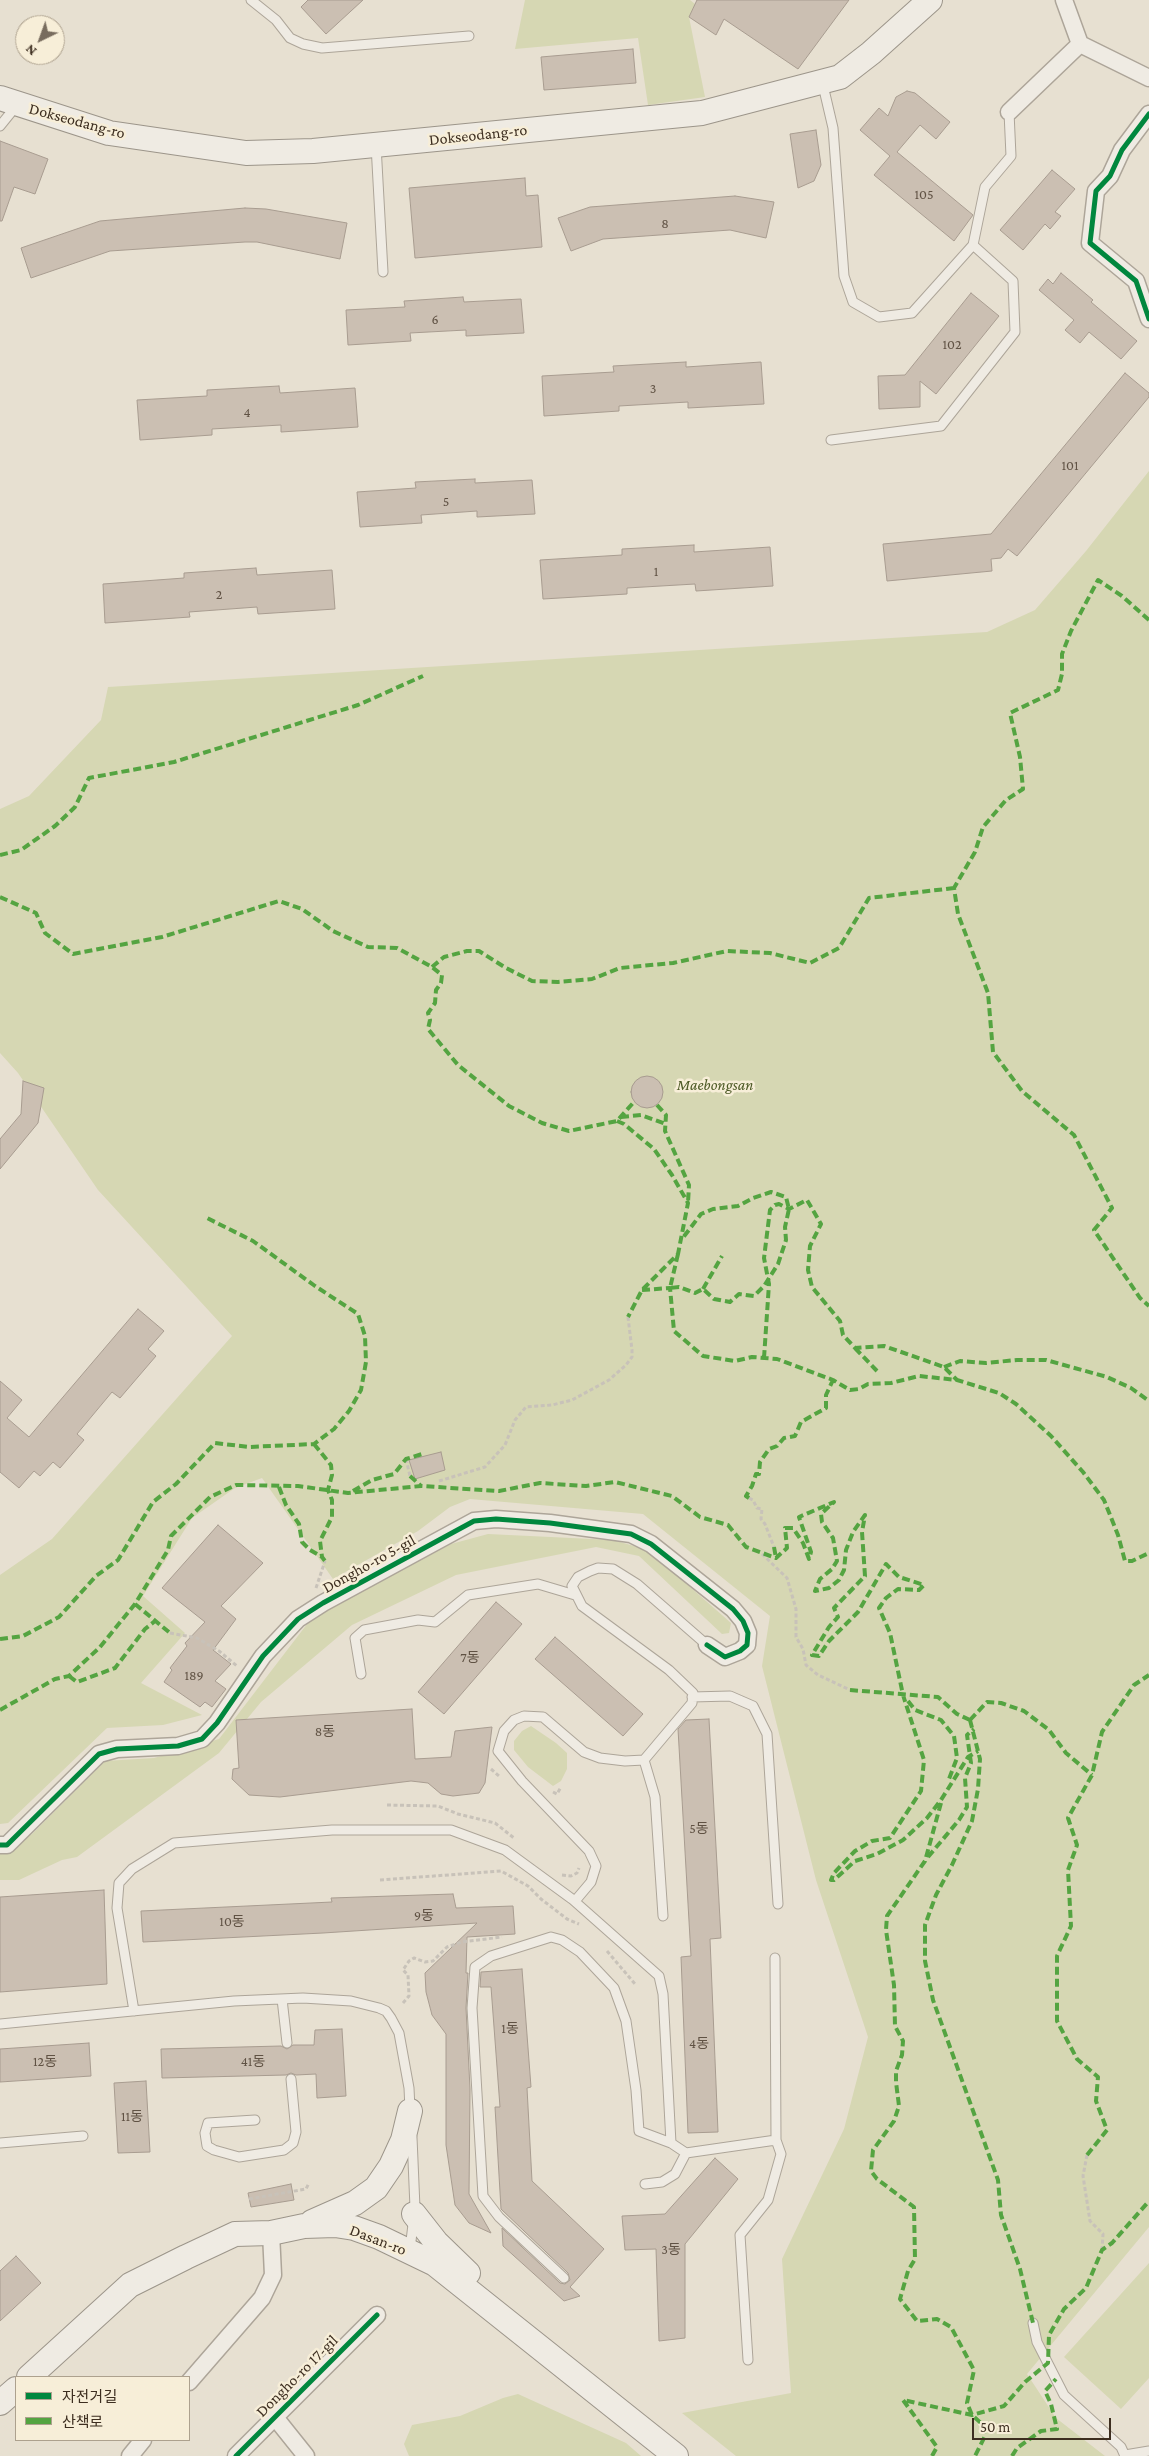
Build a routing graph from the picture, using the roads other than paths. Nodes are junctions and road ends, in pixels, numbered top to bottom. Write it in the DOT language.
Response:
graph roads {
  1 [pos="251,0"];
  2 [pos="930,0"];
  3 [pos="1064,0"];
  4 [pos="469,36"];
  5 [pos="1080,44"];
  6 [pos="1149,78"];
  7 [pos="822,82"];
  8 [pos="9,101"];
  9 [pos="1009,112"];
  10 [pos="1149,114"];
  11 [pos="0,126"];
  12 [pos="376,145"];
  13 [pos="973,245"];
  14 [pos="383,272"];
  15 [pos="1149,319"];
  16 [pos="831,440"];
  17 [pos="575,1595"];
  18 [pos="707,1645"];
  19 [pos="361,1674"];
  20 [pos="692,1697"];
  21 [pos="644,1760"];
  22 [pos="0,1846"];
  23 [pos="575,1901"];
  24 [pos="778,1904"];
  25 [pos="663,1916"];
  26 [pos="775,1958"];
  27 [pos="282,1999"];
  28 [pos="134,2011"];
  29 [pos="0,2024"];
  30 [pos="287,2043"];
  31 [pos="291,2080"];
  32 [pos="410,2111"];
  33 [pos="255,2120"];
  34 [pos="83,2136"];
  35 [pos="776,2140"];
  36 [pos="0,2143"];
  37 [pos="670,2143"];
  38 [pos="686,2153"];
  39 [pos="645,2184"];
  40 [pos="414,2214"];
  41 [pos="304,2226"];
  42 [pos="270,2233"];
  43 [pos="409,2252"];
  44 [pos="564,2278"];
  45 [pos="377,2315"];
  46 [pos="1033,2323"];
  47 [pos="518,2330"];
  48 [pos="748,2360"];
  49 [pos="30,2376"];
  50 [pos="190,2381"];
  51 [pos="15,2390"];
  52 [pos="0,2404"];
  53 [pos="274,2416"];
  54 [pos="142,2441"];
  55 [pos="1149,2451"];
  56 [pos="130,2456"];
  57 [pos="236,2456"];
  58 [pos="306,2456"];
  59 [pos="676,2456"];
  60 [pos="1125,2456"];
  1 -- 4 [label="lane"];
  2 -- 7 [label="main road, Dokseodang-ro"];
  3 -- 5 [label="street"];
  5 -- 6 [label="street"];
  5 -- 9 [label="street"];
  7 -- 12 [label="main road, Dokseodang-ro"];
  7 -- 13 [label="lane"];
  8 -- 11 [label="lane"];
  8 -- 12 [label="main road, Dokseodang-ro"];
  9 -- 13 [label="lane"];
  10 -- 15 [label="street"];
  12 -- 14 [label="lane"];
  13 -- 16 [label="lane"];
  17 -- 18 [label="lane"];
  17 -- 19 [label="lane"];
  17 -- 20 [label="lane"];
  18 -- 22 [label="street, Dongho-ro 5-gil"];
  20 -- 21 [label="lane"];
  20 -- 24 [label="lane"];
  21 -- 23 [label="lane"];
  21 -- 25 [label="lane"];
  23 -- 28 [label="lane"];
  23 -- 37 [label="lane"];
  26 -- 35 [label="lane"];
  27 -- 28 [label="lane"];
  27 -- 30 [label="lane"];
  27 -- 32 [label="lane"];
  28 -- 29 [label="lane"];
  31 -- 33 [label="lane"];
  32 -- 40 [label="lane"];
  32 -- 41 [label="main road"];
  34 -- 36 [label="lane"];
  35 -- 38 [label="lane"];
  35 -- 48 [label="lane"];
  37 -- 38 [label="lane"];
  37 -- 44 [label="lane"];
  38 -- 39 [label="lane"];
  40 -- 43 [label="lane"];
  40 -- 47 [label="main road"];
  41 -- 42 [label="main road, Dasan-ro"];
  41 -- 43 [label="main road, Dasan-ro"];
  42 -- 49 [label="main road, Dasan-ro"];
  42 -- 50 [label="street"];
  43 -- 47 [label="main road, Dasan-ro"];
  45 -- 53 [label="street, Dongho-ro 17-gil"];
  46 -- 60 [label="lane"];
  47 -- 59 [label="main road, Dasan-ro"];
  51 -- 52 [label="main road"];
  53 -- 57 [label="street, Dongho-ro 17-gil"];
  53 -- 58 [label="street, Dongho-ro 17-gil"];
  54 -- 56 [label="street"];
  55 -- 60 [label="lane"];
}
